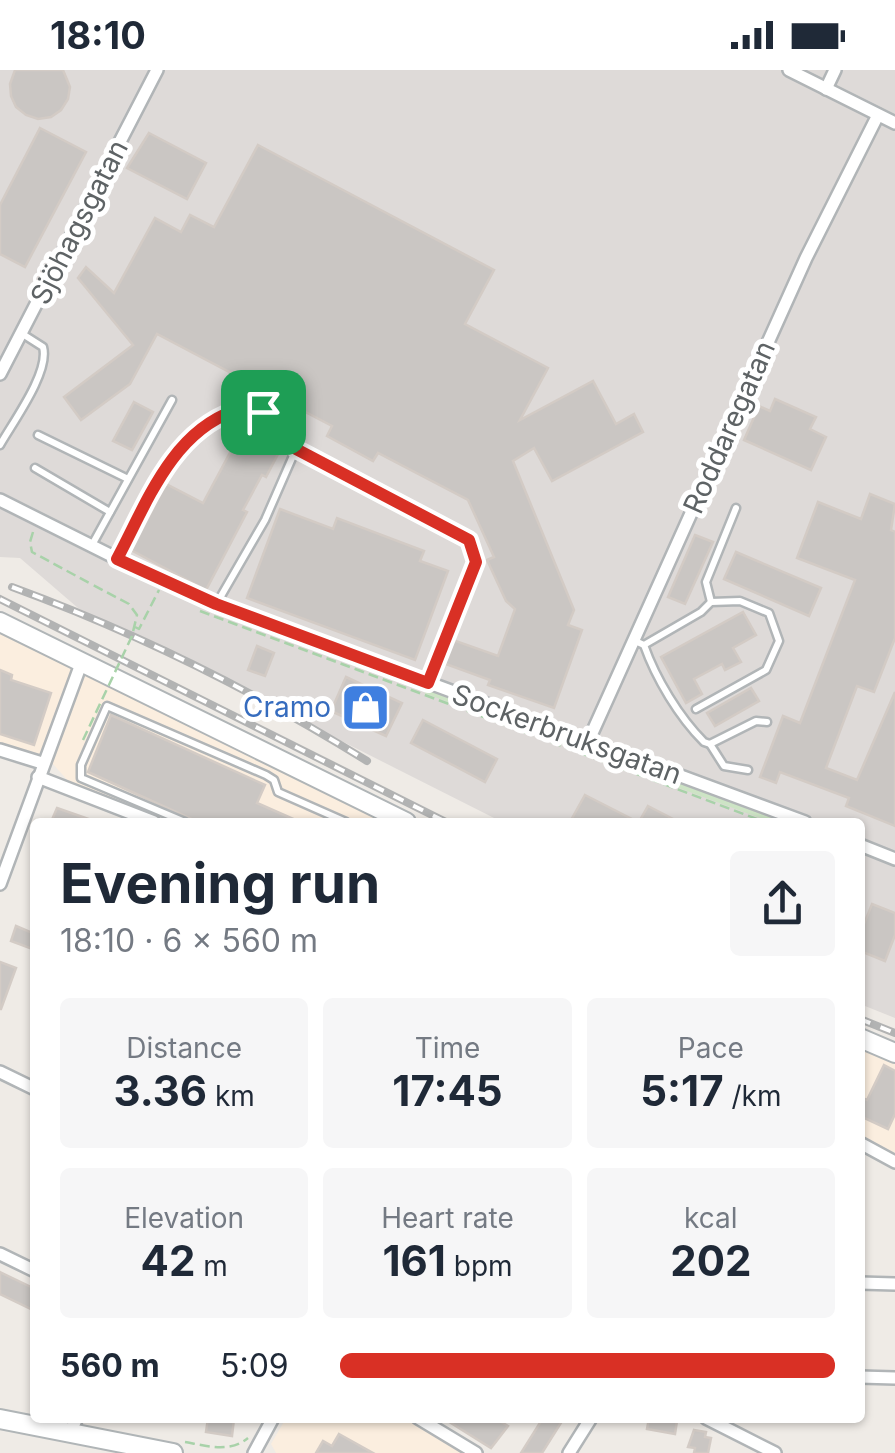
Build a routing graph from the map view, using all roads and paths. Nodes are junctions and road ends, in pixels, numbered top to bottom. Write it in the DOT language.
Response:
graph roads {
  1 [pos="157,70"];
  2 [pos="789,70"];
  3 [pos="834,70"];
  4 [pos="826,89"];
  5 [pos="878,115"];
  6 [pos="895,124"];
  7 [pos="21,333"];
  8 [pos="0,374"];
  9 [pos="172,400"];
  10 [pos="38,435"];
  11 [pos="0,445"];
  12 [pos="296,449"];
  13 [pos="35,468"];
  14 [pos="128,479"];
  15 [pos="0,500"];
  16 [pos="736,508"];
  17 [pos="110,512"];
  18 [pos="34,530"];
  19 [pos="92,546"];
  20 [pos="117,559"];
  21 [pos="164,582"];
  22 [pos="711,602"];
  23 [pos="216,604"];
  24 [pos="0,622"];
  25 [pos="135,628"];
  26 [pos="639,643"];
  27 [pos="81,664"];
  28 [pos="428,683"];
  29 [pos="696,709"];
  30 [pos="766,722"];
  31 [pos="83,740"];
  32 [pos="588,742"];
  33 [pos="710,744"];
  34 [pos="0,750"];
  35 [pos="42,763"];
  36 [pos="748,770"];
  37 [pos="38,777"];
  38 [pos="321,811"];
  39 [pos="144,818"];
  40 [pos="176,818"];
  41 [pos="318,818"];
  42 [pos="337,818"];
  43 [pos="398,818"];
  44 [pos="794,818"];
  45 [pos="865,846"];
  46 [pos="895,858"];
  47 [pos="0,884"];
  48 [pos="865,1040"];
  49 [pos="895,1052"];
  50 [pos="0,1072"];
  51 [pos="30,1087"];
  52 [pos="865,1146"];
  53 [pos="895,1162"];
  54 [pos="0,1254"];
  55 [pos="30,1269"];
  56 [pos="865,1282"];
  57 [pos="895,1284"];
  58 [pos="865,1378"];
  59 [pos="895,1378"];
  60 [pos="0,1419"];
  61 [pos="30,1421"];
  62 [pos="271,1423"];
  63 [pos="426,1423"];
  64 [pos="588,1423"];
  65 [pos="716,1423"];
  66 [pos="74,1425"];
  67 [pos="210,1447"];
  68 [pos="173,1453"];
  69 [pos="208,1453"];
  70 [pos="254,1453"];
  71 [pos="476,1453"];
  72 [pos="569,1453"];
  73 [pos="775,1453"];
  1 -- 7 [label="street, Sjöhagsgatan"];
  2 -- 4 [label="street"];
  3 -- 4 [label="street"];
  4 -- 5 [label="street"];
  5 -- 6 [label="street"];
  5 -- 26 [label="street, Roddaregatan"];
  7 -- 8 [label="street, Sjöhagsgatan"];
  7 -- 11 [label="lane"];
  9 -- 14 [label="lane"];
  10 -- 14 [label="lane"];
  12 -- 20 [label="lane"];
  12 -- 23 [label="lane"];
  12 -- 28 [label="lane"];
  13 -- 17 [label="lane"];
  14 -- 17 [label="lane"];
  15 -- 19 [label="street, Sockerbruksgatan"];
  16 -- 22 [label="lane"];
  17 -- 19 [label="lane"];
  18 -- 25 [label="path, bridge"];
  19 -- 20 [label="street, Sockerbruksgatan"];
  20 -- 21 [label="street, Sockerbruksgatan"];
  21 -- 23 [label="street, Sockerbruksgatan"];
  21 -- 25 [label="path"];
  22 -- 26 [label="lane"];
  22 -- 29 [label="lane"];
  23 -- 28 [label="street, Sockerbruksgatan"];
  24 -- 27 [label="main road"];
  25 -- 31 [label="path, bridge"];
  26 -- 32 [label="street, Roddaregatan"];
  26 -- 33 [label="lane"];
  27 -- 35 [label="street"];
  27 -- 43 [label="main road"];
  28 -- 32 [label="street, Sockerbruksgatan"];
  30 -- 33 [label="lane"];
  32 -- 44 [label="street, Sockerbruksgatan"];
  33 -- 36 [label="lane"];
  34 -- 35 [label="street"];
  35 -- 37 [label="street"];
  37 -- 39 [label="street"];
  37 -- 47 [label="street"];
  38 -- 40 [label="lane"];
  38 -- 41 [label="lane"];
  38 -- 42 [label="lane"];
  45 -- 46 [label="street"];
  48 -- 49 [label="main road"];
  50 -- 51 [label="street"];
  52 -- 53 [label="street"];
  54 -- 55 [label="street"];
  56 -- 57 [label="street"];
  58 -- 59 [label="street"];
  60 -- 61 [label="main road"];
  62 -- 70 [label="street"];
  63 -- 71 [label="street"];
  64 -- 72 [label="street"];
  65 -- 73 [label="street"];
  66 -- 68 [label="main road"];
  67 -- 69 [label="path"];
}
